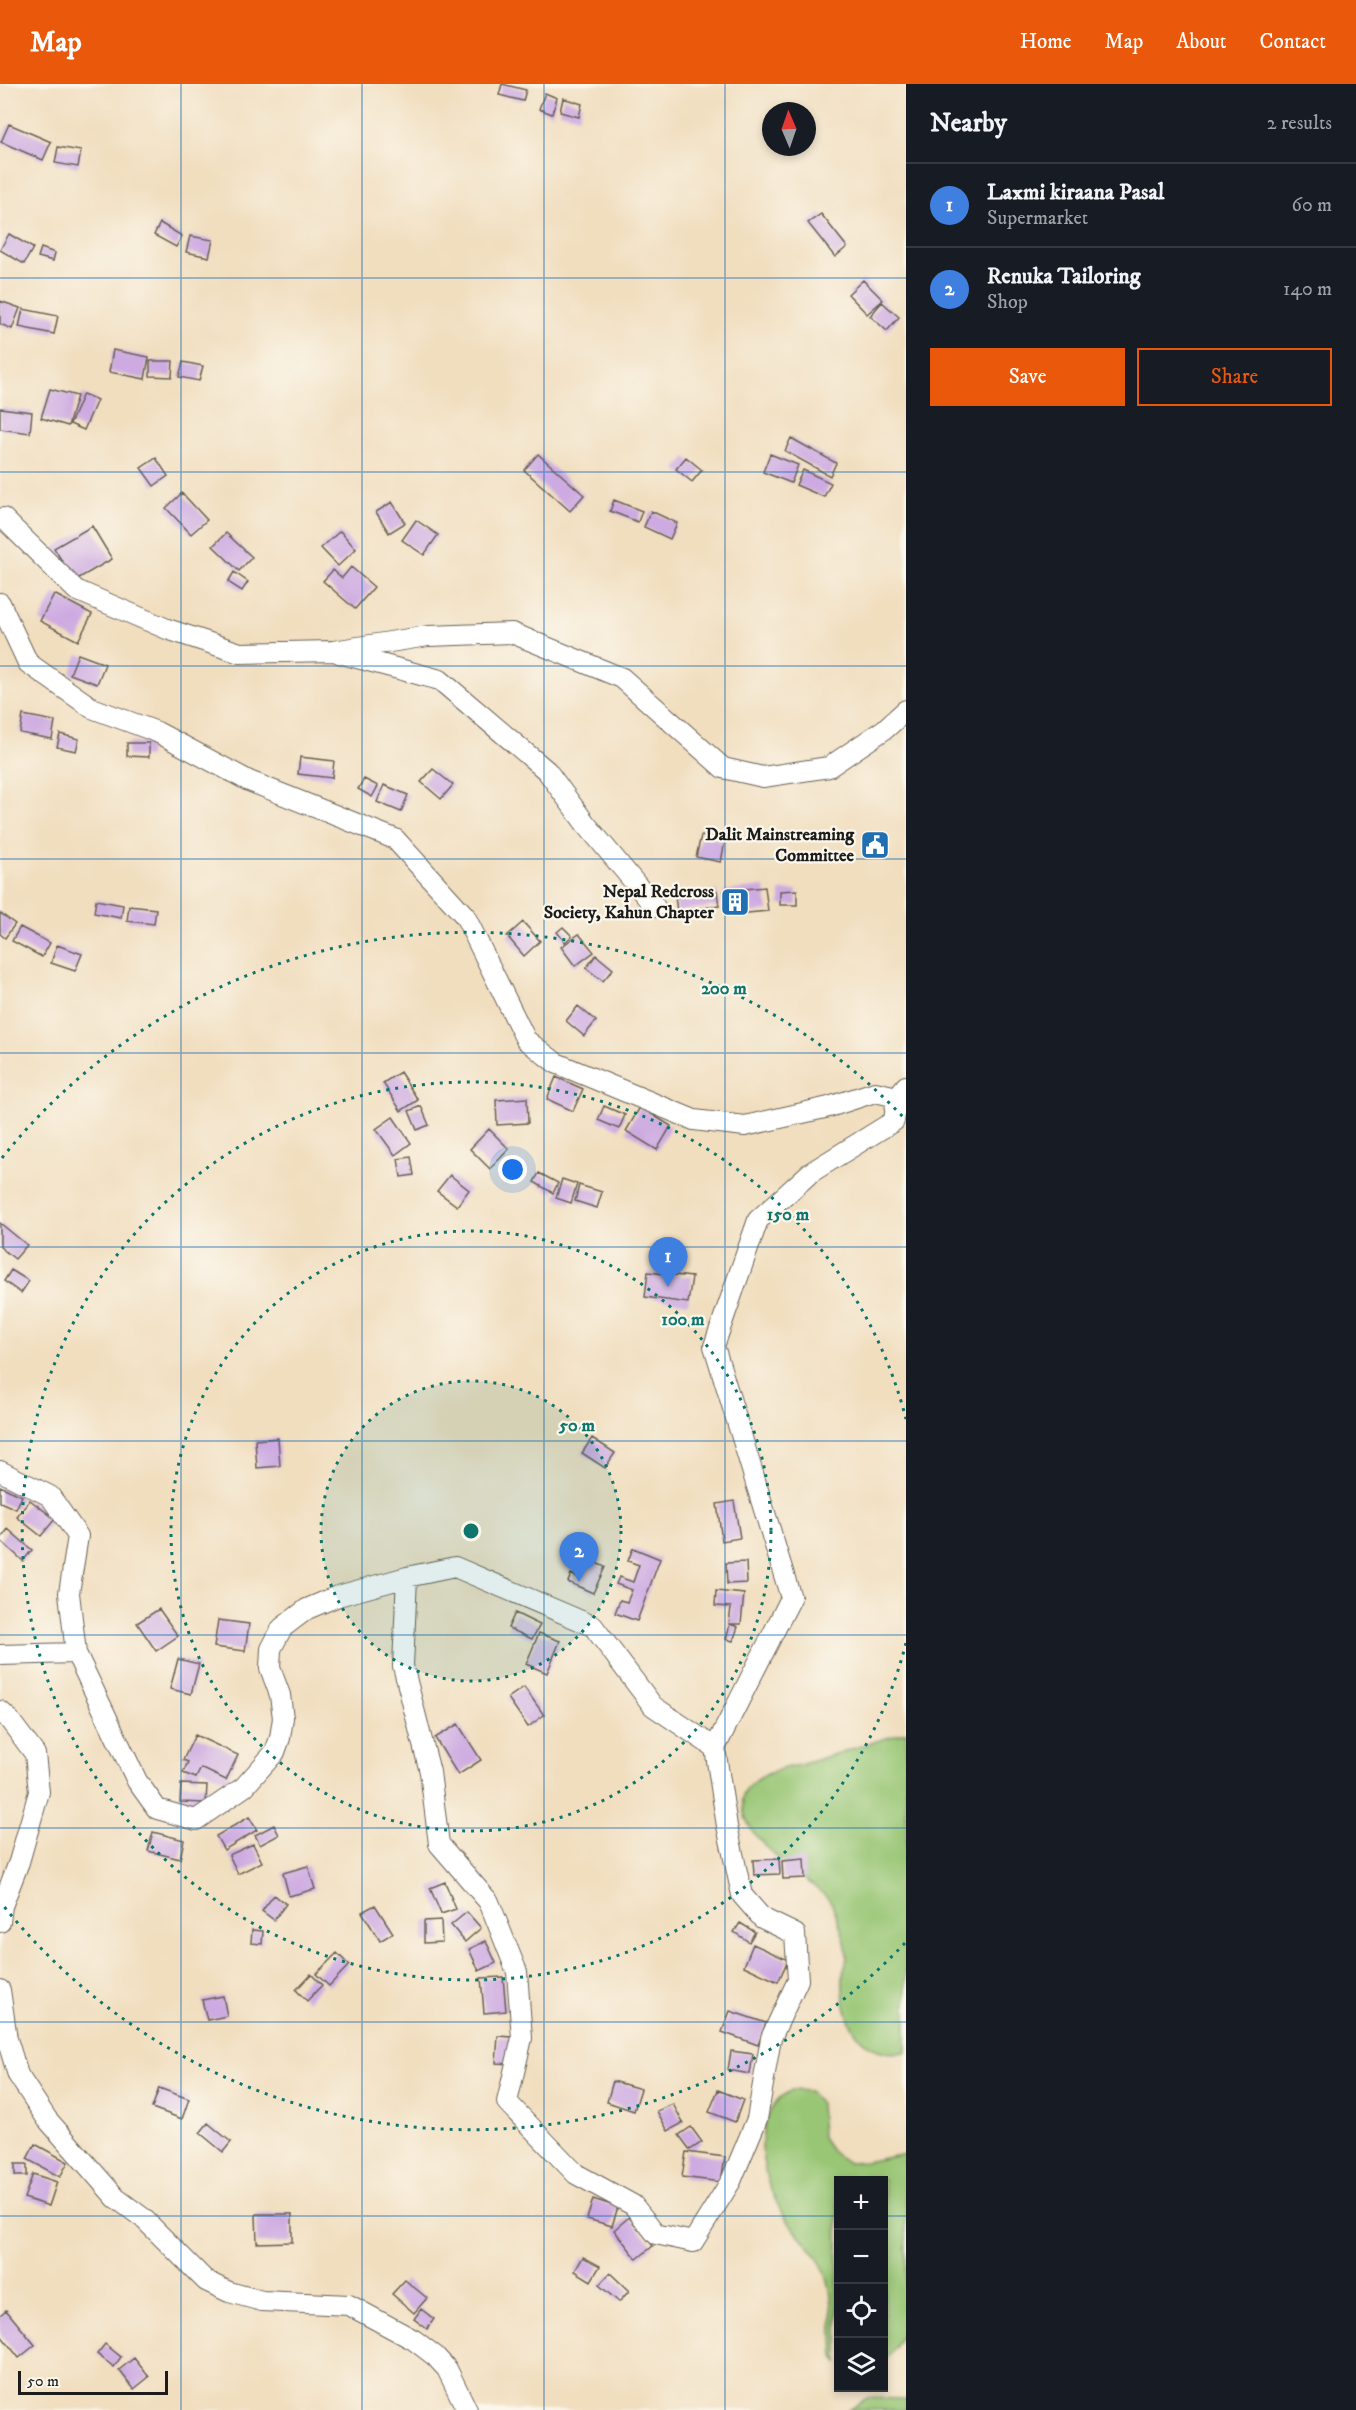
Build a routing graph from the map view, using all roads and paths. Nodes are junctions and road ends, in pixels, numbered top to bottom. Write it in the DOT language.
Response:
graph roads {
  1 [pos="0,519"];
  2 [pos="0,603"];
  3 [pos="333,651"];
  4 [pos="906,710"];
  5 [pos="656,907"];
  6 [pos="901,1104"];
  7 [pos="0,1470"];
  8 [pos="407,1577"];
  9 [pos="76,1653"];
  10 [pos="0,1655"];
  11 [pos="0,1711"];
  12 [pos="715,1748"];
  13 [pos="0,1922"];
  14 [pos="0,1990"];
  15 [pos="467,2410"];
  1 -- 3 [label="street"];
  2 -- 6 [label="street"];
  3 -- 4 [label="street"];
  3 -- 5 [label="street"];
  6 -- 12 [label="street"];
  7 -- 9 [label="street"];
  8 -- 9 [label="street"];
  8 -- 12 [label="street"];
  8 -- 12 [label="street"];
  9 -- 10 [label="street"];
  11 -- 13 [label="street"];
  14 -- 15 [label="street"];
}
